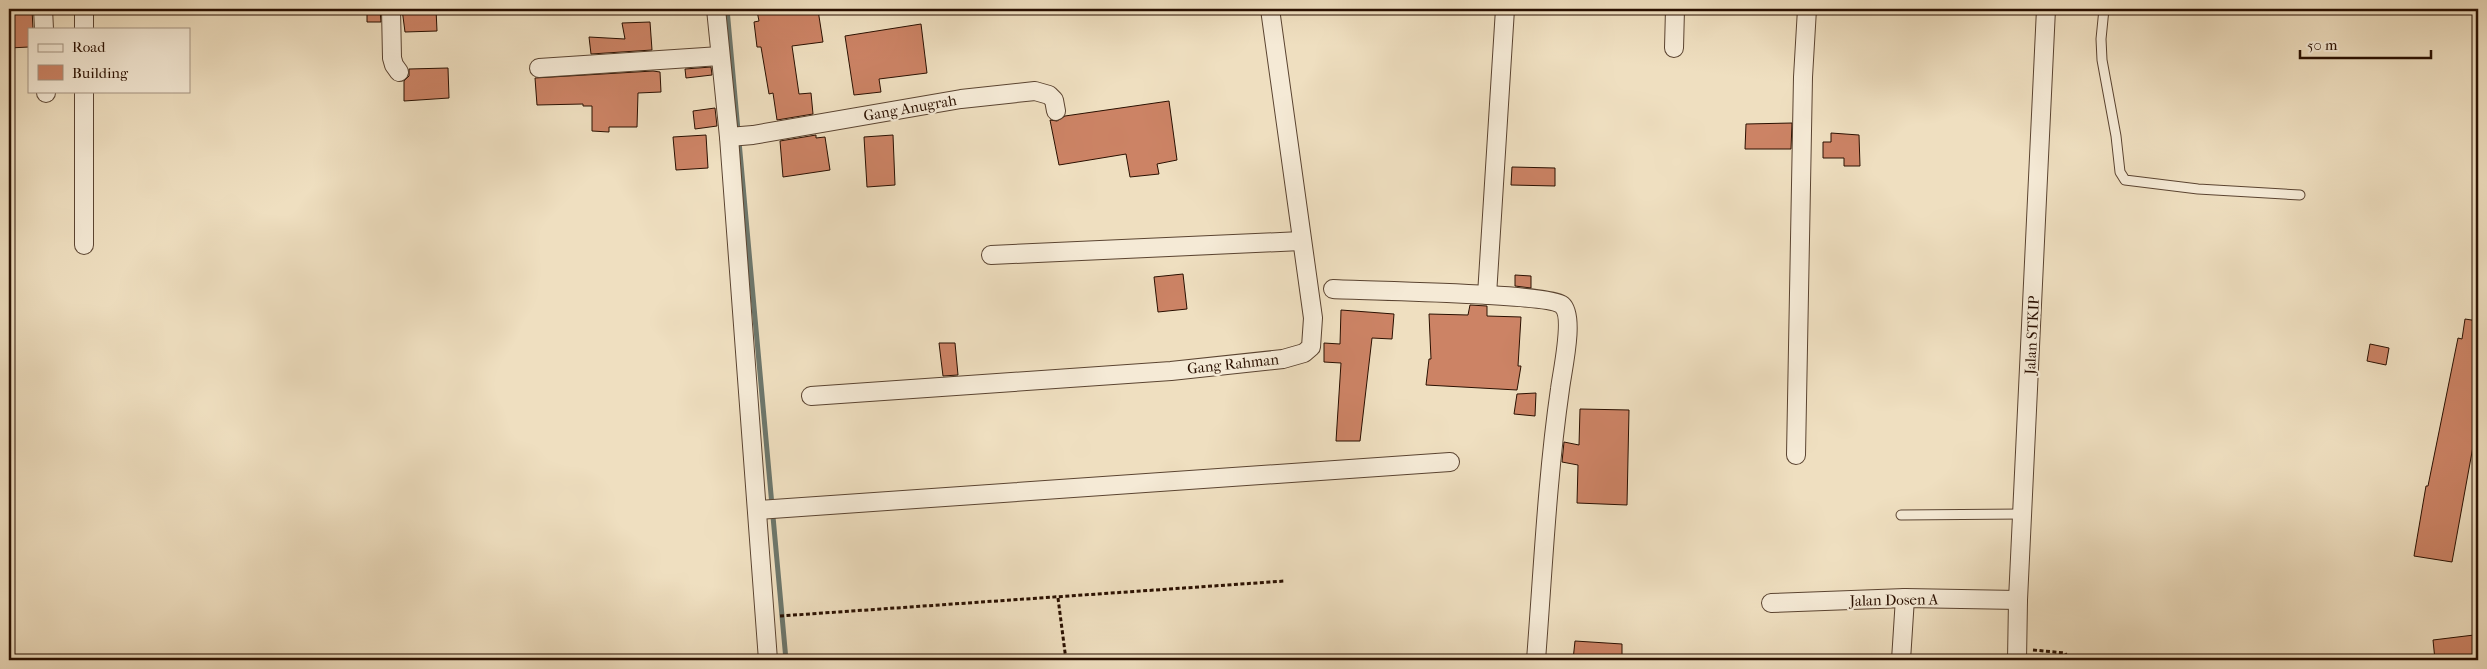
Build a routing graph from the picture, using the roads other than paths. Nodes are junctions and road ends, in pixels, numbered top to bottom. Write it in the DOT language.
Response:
graph roads {
  1 [pos="43,9"];
  2 [pos="84,9"];
  3 [pos="391,9"];
  4 [pos="716,9"];
  5 [pos="1270,9"];
  6 [pos="1505,9"];
  7 [pos="1675,9"];
  8 [pos="1807,9"];
  9 [pos="2046,9"];
  10 [pos="2104,9"];
  11 [pos="44,28"];
  12 [pos="84,28"];
  13 [pos="1674,48"];
  14 [pos="720,56"];
  15 [pos="539,68"];
  16 [pos="399,72"];
  17 [pos="84,92"];
  18 [pos="1056,110"];
  19 [pos="731,137"];
  20 [pos="2300,195"];
  21 [pos="1301,242"];
  22 [pos="84,244"];
  23 [pos="991,255"];
  24 [pos="1333,289"];
  25 [pos="1488,295"];
  26 [pos="811,396"];
  27 [pos="1796,455"];
  28 [pos="1450,462"];
  29 [pos="757,510"];
  30 [pos="2024,514"];
  31 [pos="1900,515"];
  32 [pos="1905,598"];
  33 [pos="2018,600"];
  34 [pos="1771,603"];
  35 [pos="768,660"];
  36 [pos="1536,660"];
  37 [pos="1901,660"];
  38 [pos="2017,660"];
  1 -- 11 [label="street"];
  2 -- 12 [label="street"];
  3 -- 16 [label="street"];
  4 -- 14 [label="street"];
  5 -- 21 [label="street, Gang Rahman"];
  6 -- 25 [label="street"];
  7 -- 13 [label="street"];
  8 -- 27 [label="street"];
  9 -- 30 [label="street, Jalan STKIP"];
  10 -- 20 [label="lane"];
  14 -- 15 [label="street"];
  14 -- 19 [label="street"];
  17 -- 22 [label="street"];
  18 -- 19 [label="street, Gang Anugrah"];
  19 -- 29 [label="street"];
  21 -- 23 [label="street"];
  21 -- 26 [label="street, Gang Rahman"];
  24 -- 25 [label="street"];
  25 -- 36 [label="street"];
  28 -- 29 [label="street"];
  29 -- 35 [label="street"];
  30 -- 31 [label="lane"];
  30 -- 33 [label="street, Jalan STKIP"];
  32 -- 33 [label="street, Jalan Dosen A"];
  32 -- 34 [label="street, Jalan Dosen A"];
  32 -- 37 [label="street"];
  33 -- 38 [label="street, Jalan STKIP"];
}
